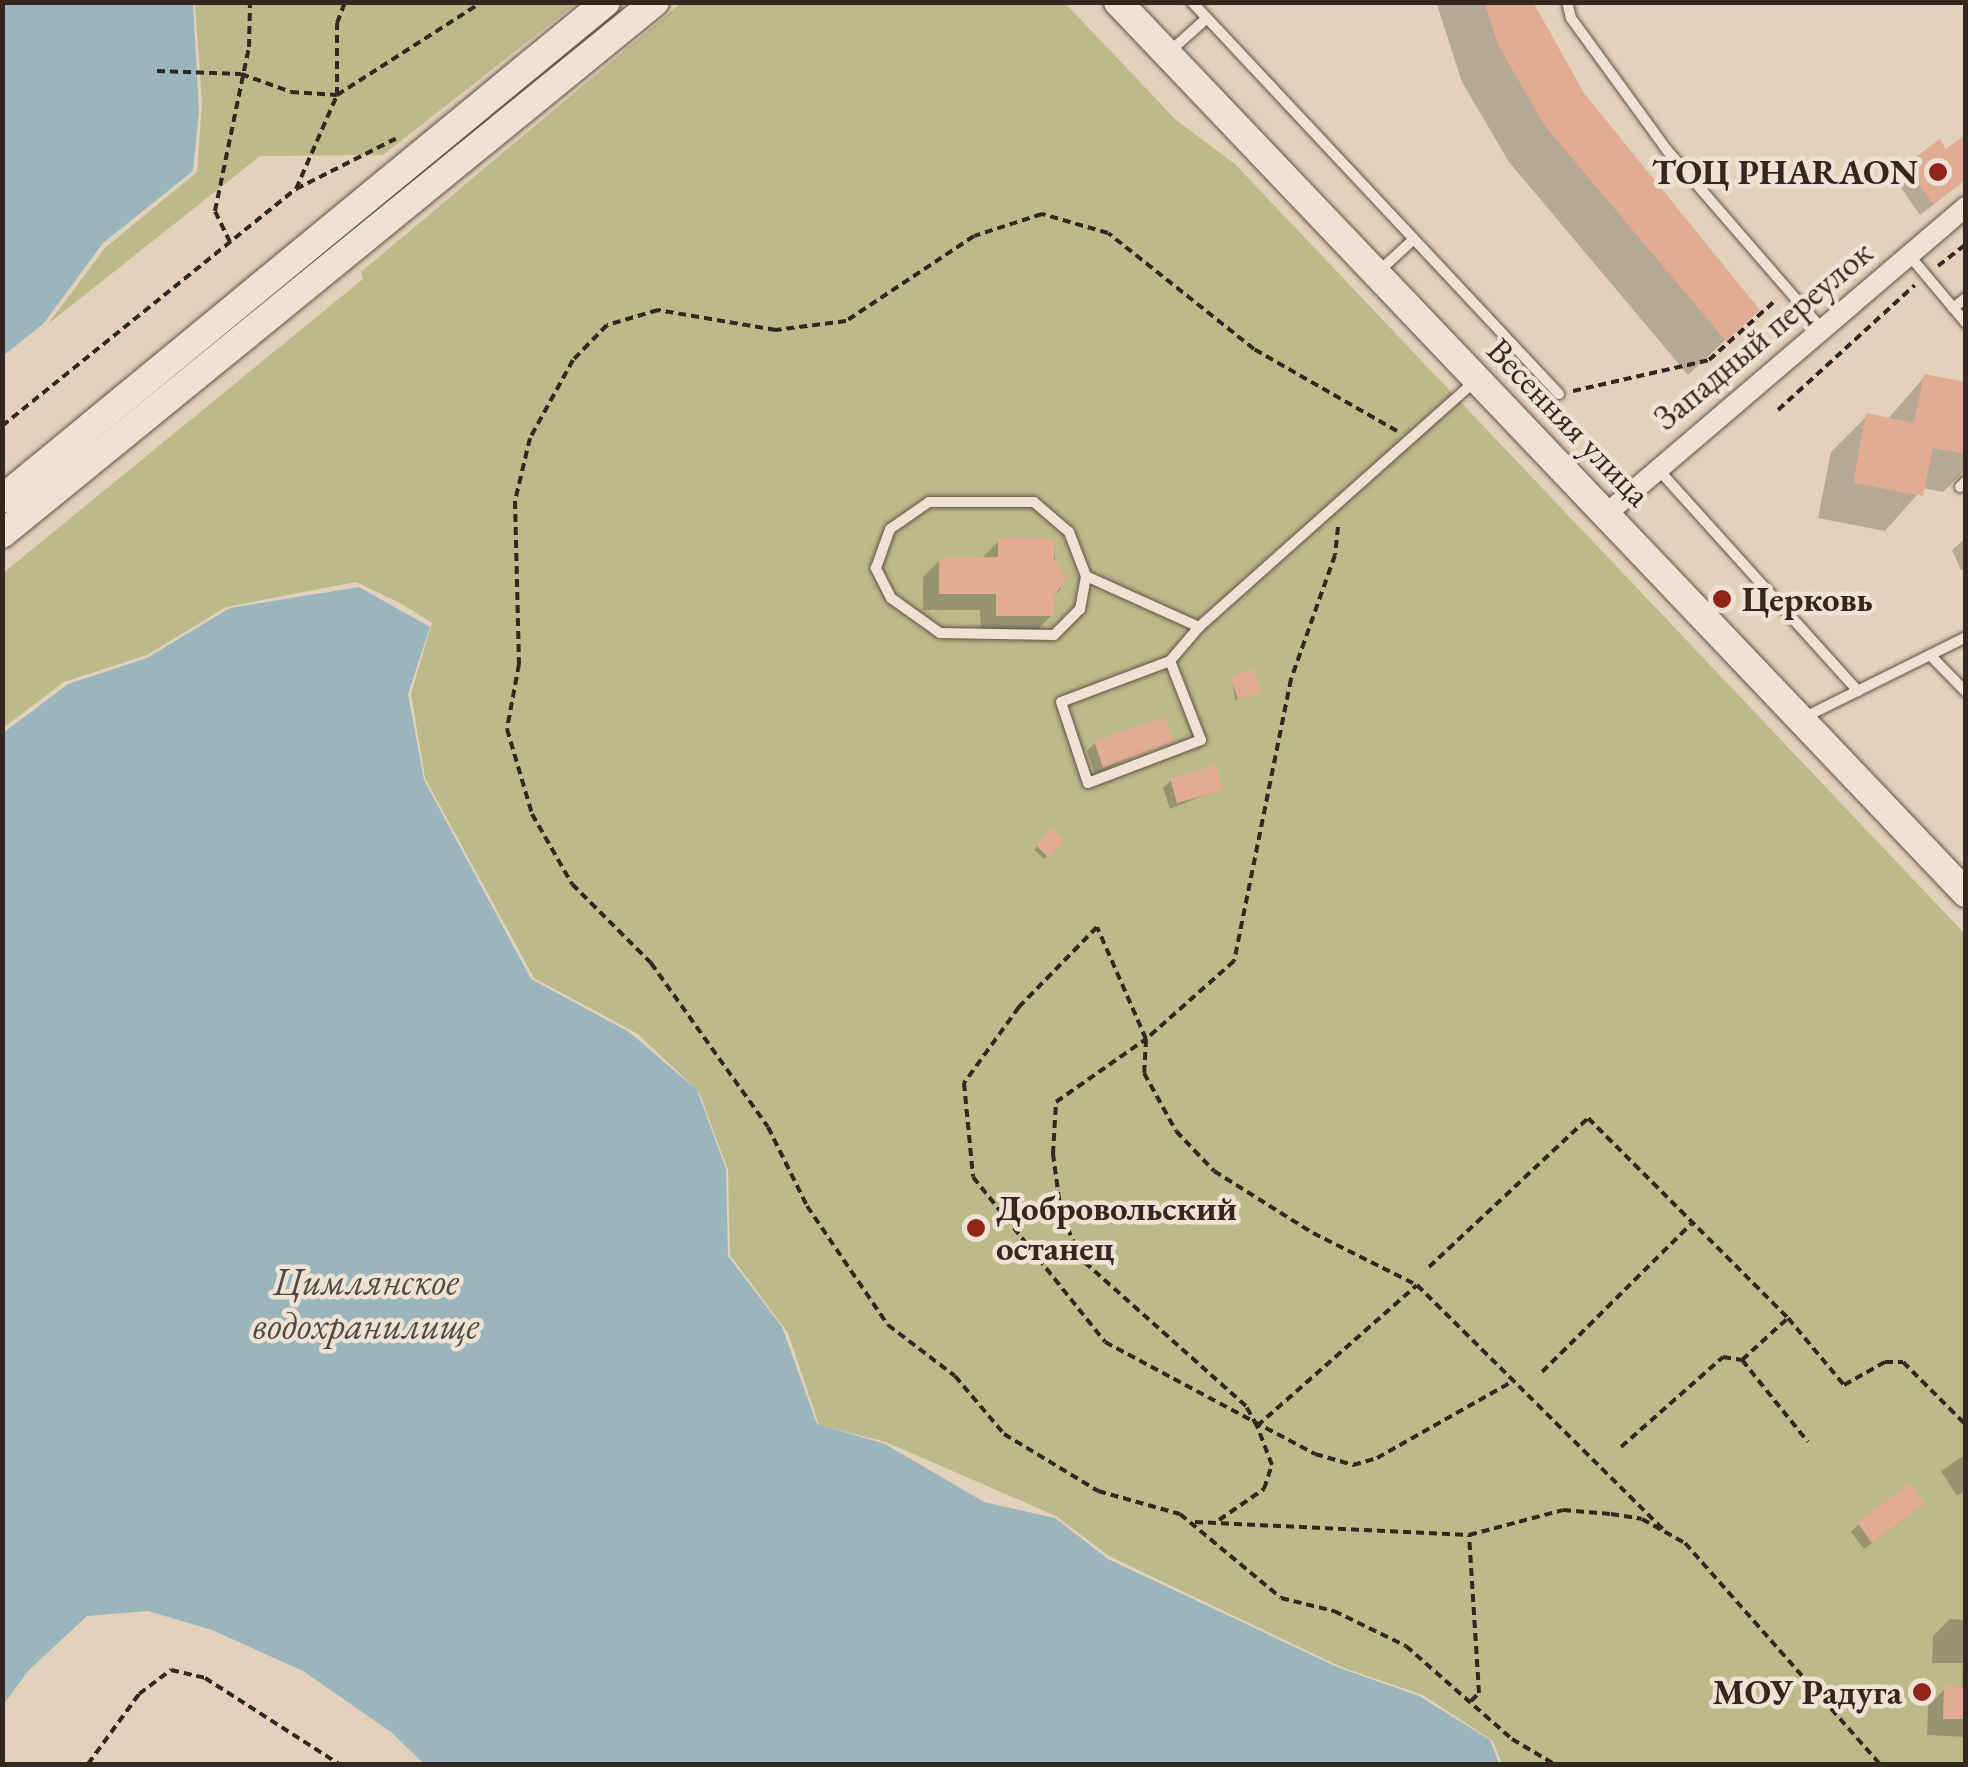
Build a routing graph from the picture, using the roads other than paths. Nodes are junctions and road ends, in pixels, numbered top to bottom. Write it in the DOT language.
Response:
graph roads {
  1 [pos="606,2"];
  2 [pos="656,2"];
  3 [pos="1118,2"];
  4 [pos="1192,2"];
  5 [pos="1567,2"];
  6 [pos="1206,18"];
  7 [pos="1167,54"];
  8 [pos="1966,208"];
  9 [pos="1414,239"];
  10 [pos="1908,254"];
  11 [pos="1376,274"];
  12 [pos="1966,298"];
  13 [pos="1953,308"];
  14 [pos="1966,324"];
  15 [pos="1821,328"];
  16 [pos="1477,380"];
  17 [pos="1559,394"];
  18 [pos="1657,468"];
  19 [pos="2,500"];
  20 [pos="1606,515"];
  21 [pos="2,534"];
  22 [pos="1086,576"];
  23 [pos="1200,626"];
  24 [pos="1966,637"];
  25 [pos="1930,655"];
  26 [pos="1170,661"];
  27 [pos="1858,691"];
  28 [pos="1966,692"];
  29 [pos="1800,720"];
  30 [pos="1966,893"];
  1 -- 19 [label="main road"];
  2 -- 21 [label="main road"];
  3 -- 7 [label="main road, Весенняя улица"];
  4 -- 6 [label="lane"];
  5 -- 15 [label="lane"];
  6 -- 7 [label="lane"];
  6 -- 9 [label="lane"];
  7 -- 11 [label="main road, Весенняя улица"];
  8 -- 10 [label="street, Западный переулок"];
  9 -- 11 [label="lane"];
  9 -- 17 [label="lane"];
  10 -- 13 [label="lane"];
  10 -- 15 [label="street, Западный переулок"];
  11 -- 16 [label="main road, Весенняя улица"];
  12 -- 13 [label="lane"];
  13 -- 14 [label="lane"];
  15 -- 18 [label="street, Западный переулок"];
  16 -- 20 [label="main road, Весенняя улица"];
  16 -- 23 [label="lane"];
  18 -- 20 [label="street, Западный переулок"];
  18 -- 27 [label="lane"];
  20 -- 29 [label="main road, Весенняя улица"];
  22 -- 22 [label="lane"];
  22 -- 23 [label="lane"];
  23 -- 26 [label="lane"];
  24 -- 25 [label="lane"];
  25 -- 27 [label="lane"];
  25 -- 28 [label="lane"];
  26 -- 26 [label="lane"];
  27 -- 29 [label="lane"];
  29 -- 30 [label="main road, Весенняя улица"];
}
